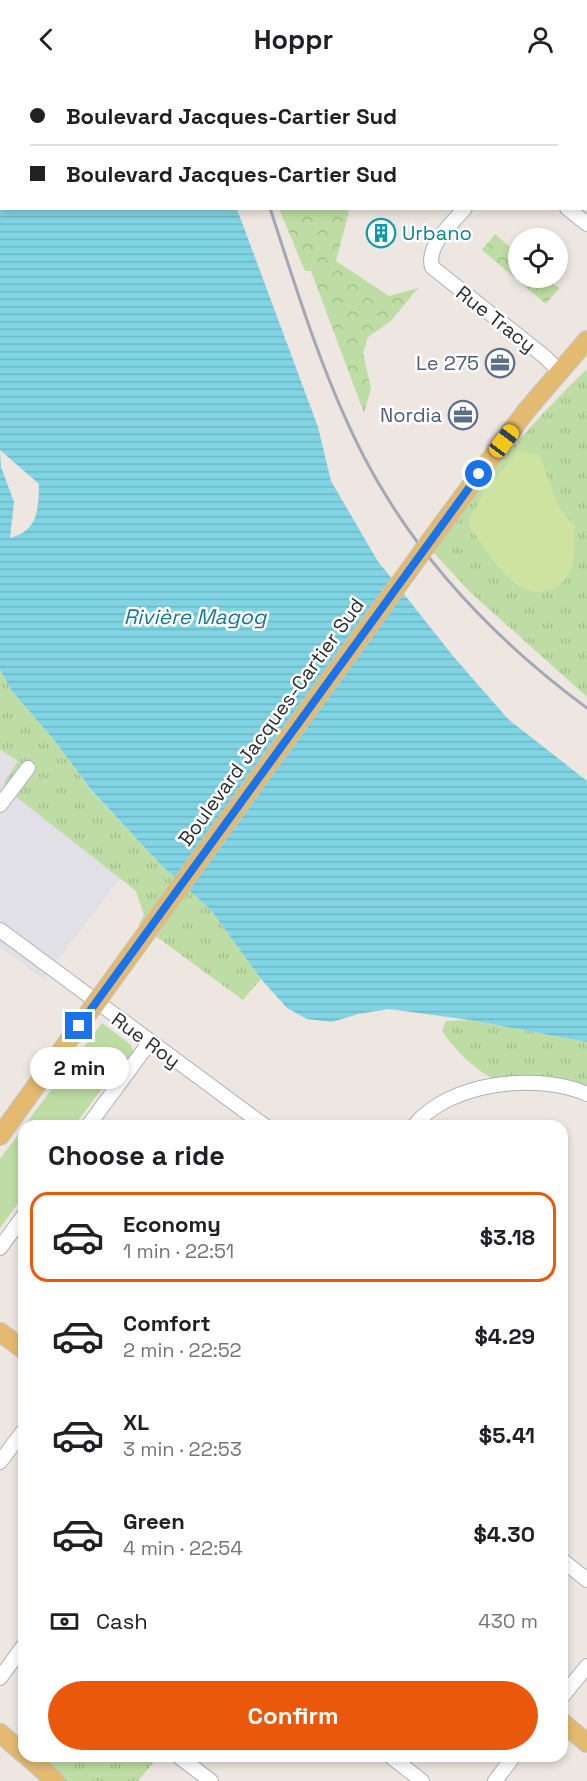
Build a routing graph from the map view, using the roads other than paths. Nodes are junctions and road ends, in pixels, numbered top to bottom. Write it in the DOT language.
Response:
graph roads {
  1 [pos="463,210"];
  2 [pos="570,210"];
  3 [pos="587,224"];
  4 [pos="587,340"];
  5 [pos="560,372"];
  6 [pos="28,768"];
  7 [pos="0,805"];
  8 [pos="0,930"];
  9 [pos="150,1042"];
  10 [pos="587,1094"];
  11 [pos="92,1120"];
  12 [pos="251,1120"];
  13 [pos="418,1120"];
  14 [pos="0,1136"];
  15 [pos="18,1223"];
  16 [pos="0,1248"];
  17 [pos="0,1332"];
  18 [pos="18,1346"];
  19 [pos="18,1438"];
  20 [pos="0,1462"];
  21 [pos="568,1565"];
  22 [pos="587,1580"];
  23 [pos="18,1653"];
  24 [pos="587,1666"];
  25 [pos="0,1678"];
  26 [pos="568,1690"];
  27 [pos="568,1727"];
  28 [pos="0,1733"];
  29 [pos="587,1743"];
  30 [pos="18,1748"];
  31 [pos="34,1762"];
  32 [pos="186,1762"];
  33 [pos="398,1762"];
  34 [pos="509,1762"];
  35 [pos="55,1781"];
  36 [pos="211,1781"];
  37 [pos="422,1781"];
  38 [pos="495,1781"];
  1 -- 5 [label="street, Rue Tracy"];
  2 -- 3 [label="street"];
  4 -- 5 [label="main road, Boulevard Jacques-Cartier Sud"];
  5 -- 14 [label="main road, Boulevard Jacques-Cartier Sud, bridge"];
  6 -- 7 [label="street"];
  8 -- 9 [label="street, Rue Roy"];
  9 -- 11 [label="street"];
  9 -- 12 [label="street, Rue Roy"];
  10 -- 13 [label="street"];
  15 -- 16 [label="street"];
  17 -- 18 [label="main road"];
  19 -- 20 [label="street"];
  21 -- 22 [label="street"];
  23 -- 25 [label="street"];
  24 -- 26 [label="street"];
  27 -- 29 [label="main road"];
  28 -- 30 [label="main road"];
  31 -- 35 [label="main road"];
  32 -- 36 [label="street"];
  33 -- 37 [label="street"];
  34 -- 38 [label="street"];
}
